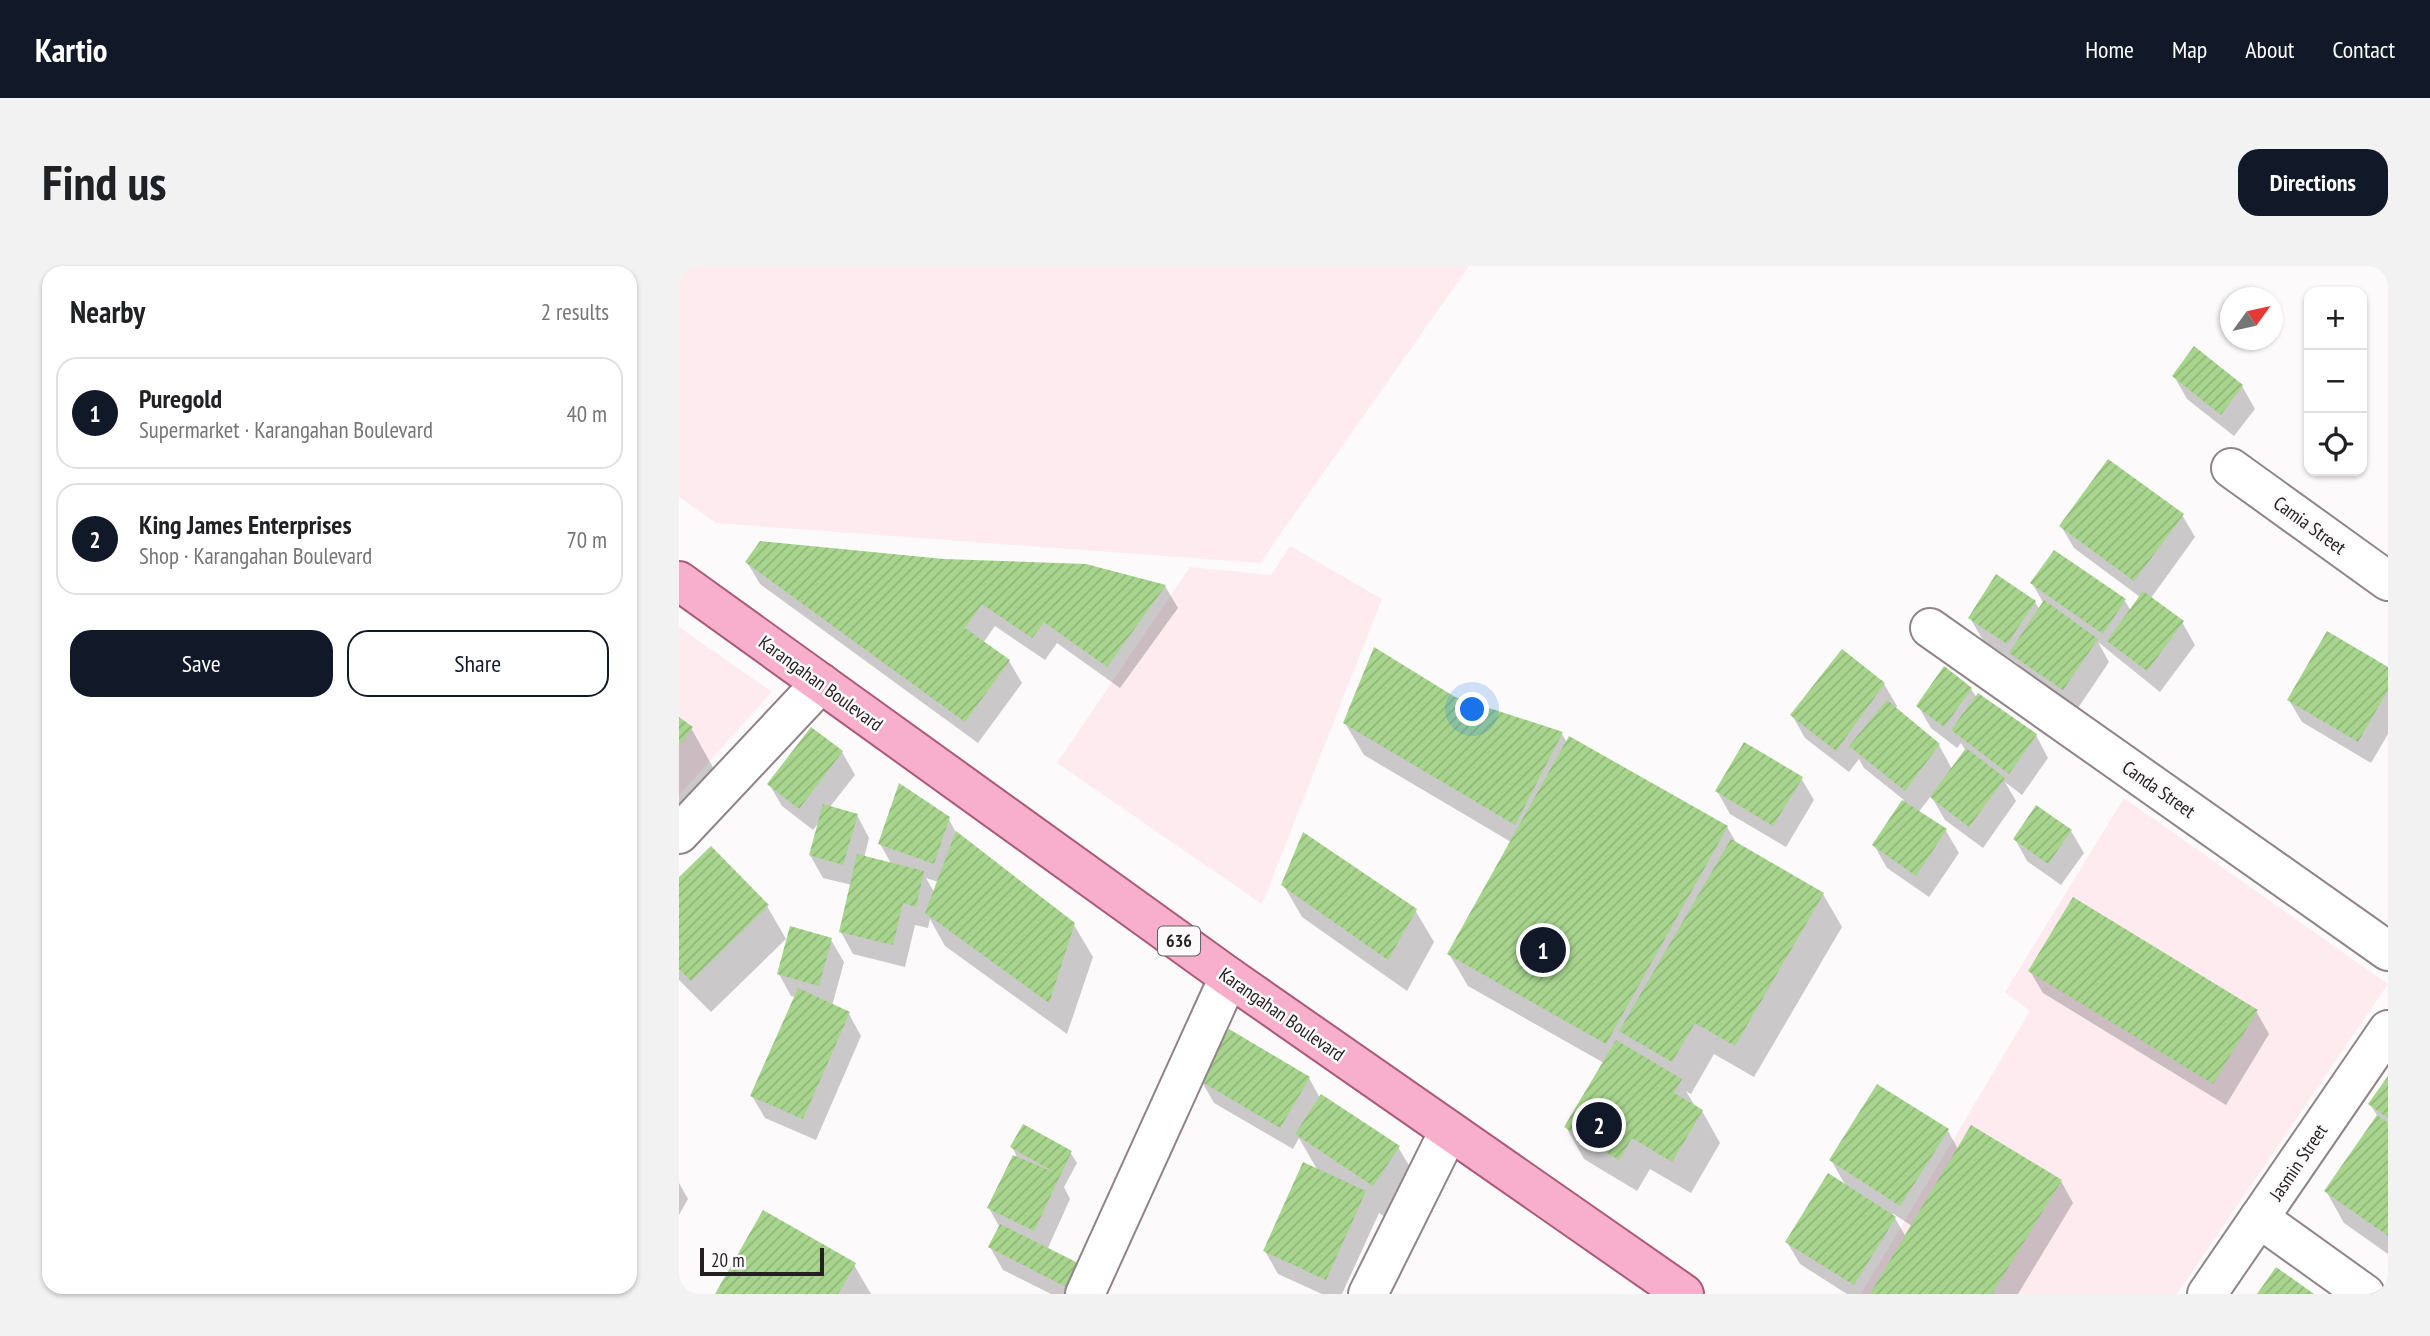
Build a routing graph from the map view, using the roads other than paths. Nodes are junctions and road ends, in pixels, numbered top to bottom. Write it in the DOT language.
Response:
graph roads {
  1 [pos="2231,468"];
  2 [pos="679,581"];
  3 [pos="2388,581"];
  4 [pos="1930,628"];
  5 [pos="821,682"];
  6 [pos="679,834"];
  7 [pos="2388,951"];
  8 [pos="1229,976"];
  9 [pos="2388,1030"];
  10 [pos="1449,1132"];
  11 [pos="2259,1218"];
  12 [pos="1085,1294"];
  13 [pos="1368,1294"];
  14 [pos="1684,1294"];
  15 [pos="2207,1294"];
  16 [pos="2365,1294"];
  1 -- 3 [label="street, Camia Street"];
  2 -- 5 [label="main road, Karangahan Boulevard / 636"];
  4 -- 7 [label="street, Canda Street"];
  5 -- 6 [label="street"];
  5 -- 8 [label="main road, Karangahan Boulevard / 636"];
  8 -- 10 [label="main road, Karangahan Boulevard / 636"];
  8 -- 12 [label="street"];
  9 -- 11 [label="street, Jasmin Street"];
  10 -- 13 [label="street"];
  10 -- 14 [label="main road, Karangahan Boulevard / 636"];
  11 -- 15 [label="street, Jasmin Street"];
  11 -- 16 [label="street"];
}
